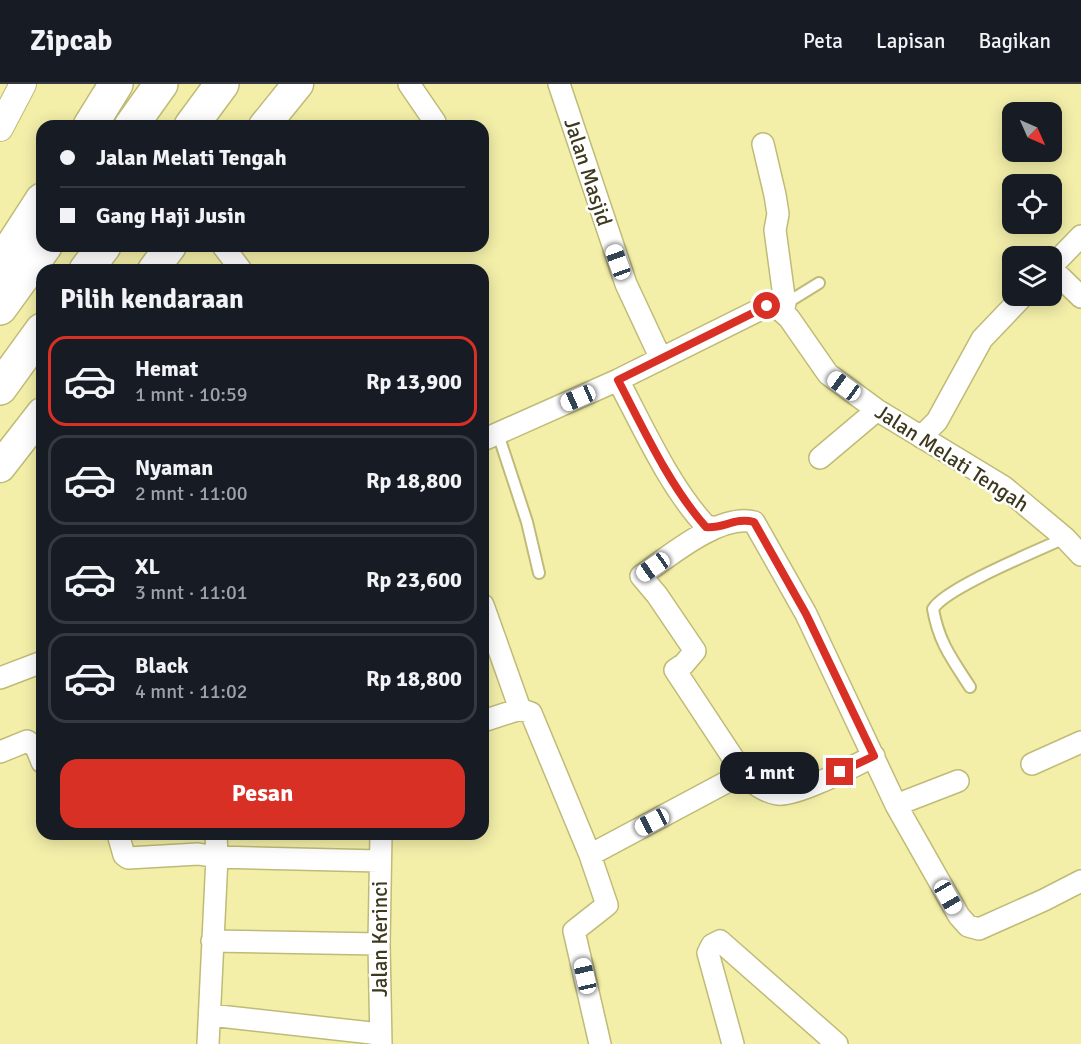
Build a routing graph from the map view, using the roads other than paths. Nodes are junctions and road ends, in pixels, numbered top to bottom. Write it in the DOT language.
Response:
graph roads {
  1 [pos="23,84"];
  2 [pos="116,84"];
  3 [pos="161,84"];
  4 [pos="298,84"];
  5 [pos="409,84"];
  6 [pos="558,84"];
  7 [pos="94,120"];
  8 [pos="135,120"];
  9 [pos="269,120"];
  10 [pos="434,120"];
  11 [pos="0,128"];
  12 [pos="763,144"];
  13 [pos="36,209"];
  14 [pos="1081,236"];
  15 [pos="41,252"];
  16 [pos="1062,257"];
  17 [pos="0,264"];
  18 [pos="1062,278"];
  19 [pos="819,283"];
  20 [pos="1081,297"];
  21 [pos="1013,306"];
  22 [pos="782,307"];
  23 [pos="0,308"];
  24 [pos="36,338"];
  25 [pos="661,360"];
  26 [pos="618,380"];
  27 [pos="0,388"];
  28 [pos="877,410"];
  29 [pos="36,421"];
  30 [pos="491,437"];
  31 [pos="921,437"];
  32 [pos="820,458"];
  33 [pos="0,467"];
  34 [pos="713,528"];
  35 [pos="1065,538"];
  36 [pos="1081,555"];
  37 [pos="539,573"];
  38 [pos="489,622"];
  39 [pos="36,664"];
  40 [pos="0,678"];
  41 [pos="970,687"];
  42 [pos="520,709"];
  43 [pos="489,719"];
  44 [pos="1081,742"];
  45 [pos="36,747"];
  46 [pos="0,752"];
  47 [pos="874,756"];
  48 [pos="1032,764"];
  49 [pos="745,776"];
  50 [pos="958,781"];
  51 [pos="896,805"];
  52 [pos="120,840"];
  53 [pos="216,840"];
  54 [pos="381,840"];
  55 [pos="590,855"];
  56 [pos="217,857"];
  57 [pos="380,861"];
  58 [pos="1081,881"];
  59 [pos="212,941"];
  60 [pos="379,944"];
  61 [pos="210,1015"];
  62 [pos="380,1039"];
  63 [pos="830,1042"];
  64 [pos="208,1044"];
  65 [pos="361,1044"];
  66 [pos="600,1044"];
  67 [pos="733,1044"];
  1 -- 11 [label="street"];
  2 -- 7 [label="highway"];
  3 -- 8 [label="highway"];
  4 -- 9 [label="main road"];
  5 -- 10 [label="street"];
  6 -- 25 [label="street, Jalan Masjid"];
  12 -- 22 [label="street"];
  13 -- 17 [label="highway"];
  14 -- 16 [label="street"];
  15 -- 23 [label="highway"];
  18 -- 20 [label="street"];
  19 -- 22 [label="lane"];
  21 -- 31 [label="street"];
  22 -- 25 [label="street"];
  22 -- 28 [label="street, Jalan Melati Tengah"];
  24 -- 27 [label="highway"];
  25 -- 26 [label="street"];
  26 -- 30 [label="street"];
  26 -- 34 [label="street"];
  28 -- 31 [label="street, Jalan Melati Tengah"];
  28 -- 32 [label="street"];
  29 -- 33 [label="main road"];
  30 -- 37 [label="lane"];
  31 -- 35 [label="street, Jalan Melati Tengah"];
  34 -- 47 [label="street"];
  34 -- 49 [label="street"];
  35 -- 36 [label="street, Jalan Melati Tengah"];
  35 -- 41 [label="lane"];
  38 -- 42 [label="street"];
  39 -- 40 [label="street"];
  42 -- 43 [label="street"];
  42 -- 55 [label="street"];
  44 -- 48 [label="street"];
  45 -- 46 [label="street"];
  47 -- 49 [label="street"];
  47 -- 51 [label="street"];
  49 -- 55 [label="street"];
  50 -- 51 [label="street"];
  51 -- 58 [label="street"];
  52 -- 56 [label="street"];
  53 -- 56 [label="street"];
  54 -- 57 [label="street, Jalan Kerinci"];
  55 -- 66 [label="street"];
  56 -- 57 [label="street"];
  56 -- 59 [label="street"];
  57 -- 60 [label="street, Jalan Kerinci"];
  59 -- 60 [label="street"];
  59 -- 61 [label="street"];
  60 -- 62 [label="street, Jalan Kerinci"];
  61 -- 62 [label="street"];
  61 -- 64 [label="street"];
  62 -- 65 [label="street"];
  63 -- 67 [label="street"];
}
